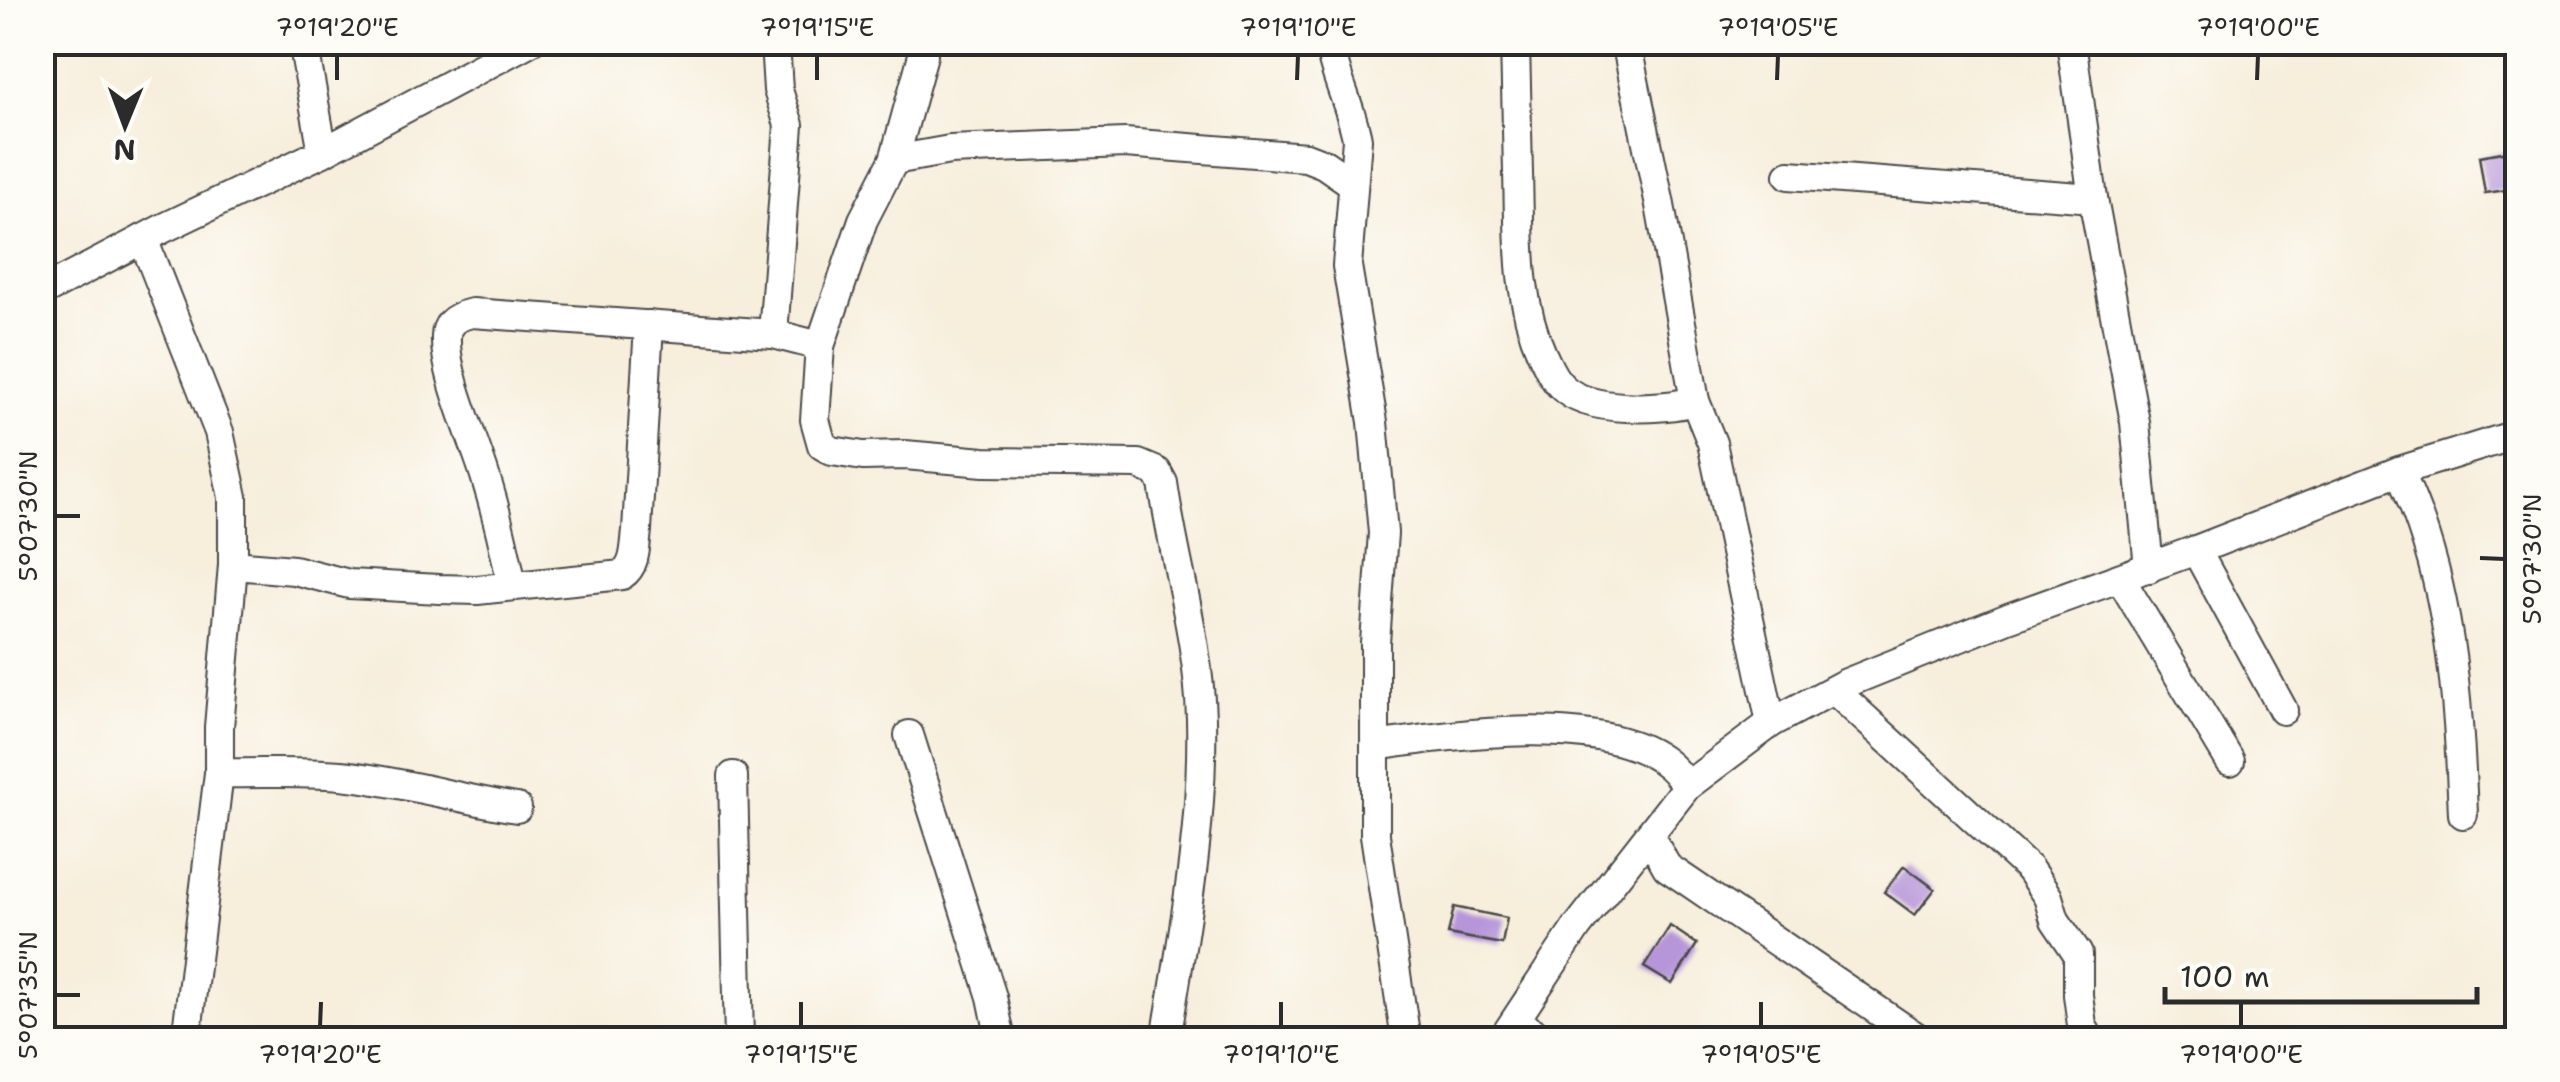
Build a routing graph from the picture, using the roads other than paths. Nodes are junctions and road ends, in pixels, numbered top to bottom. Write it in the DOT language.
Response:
graph roads {
  1 [pos="303,42"];
  2 [pos="529,42"];
  3 [pos="775,42"];
  4 [pos="921,42"];
  5 [pos="1329,42"];
  6 [pos="1515,42"];
  7 [pos="1626,42"];
  8 [pos="2071,42"];
  9 [pos="323,152"];
  10 [pos="894,160"];
  11 [pos="1789,176"];
  12 [pos="1353,184"];
  13 [pos="2093,198"];
  14 [pos="144,239"];
  15 [pos="42,292"];
  16 [pos="650,325"];
  17 [pos="773,334"];
  18 [pos="820,346"];
  19 [pos="1695,401"];
  20 [pos="2518,434"];
  21 [pos="2400,471"];
  22 [pos="2196,550"];
  23 [pos="234,565"];
  24 [pos="2149,568"];
  25 [pos="2120,578"];
  26 [pos="512,585"];
  27 [pos="1834,690"];
  28 [pos="2283,710"];
  29 [pos="1772,723"];
  30 [pos="910,735"];
  31 [pos="1375,746"];
  32 [pos="2230,761"];
  33 [pos="220,773"];
  34 [pos="734,776"];
  35 [pos="1688,786"];
  36 [pos="516,808"];
  37 [pos="2463,814"];
  38 [pos="1649,835"];
  39 [pos="1626,864"];
  40 [pos="1667,867"];
  41 [pos="1509,1030"];
  42 [pos="186,1040"];
  43 [pos="739,1040"];
  44 [pos="1001,1040"];
  45 [pos="1166,1040"];
  46 [pos="1406,1040"];
  47 [pos="1544,1040"];
  48 [pos="1921,1040"];
  49 [pos="2090,1040"];
  1 -- 9 [label="street"];
  2 -- 9 [label="street"];
  3 -- 17 [label="street"];
  4 -- 10 [label="street"];
  5 -- 12 [label="street"];
  6 -- 19 [label="street"];
  7 -- 19 [label="street"];
  8 -- 13 [label="street"];
  9 -- 14 [label="street"];
  10 -- 12 [label="street"];
  10 -- 18 [label="street"];
  11 -- 13 [label="street"];
  12 -- 31 [label="street"];
  13 -- 24 [label="street"];
  14 -- 15 [label="street"];
  14 -- 23 [label="street"];
  16 -- 17 [label="street"];
  16 -- 26 [label="street"];
  16 -- 26 [label="street"];
  17 -- 18 [label="street"];
  18 -- 45 [label="street"];
  19 -- 29 [label="street"];
  20 -- 21 [label="street"];
  21 -- 22 [label="street"];
  21 -- 37 [label="street"];
  22 -- 24 [label="street"];
  22 -- 28 [label="street"];
  23 -- 26 [label="street"];
  23 -- 33 [label="street"];
  24 -- 25 [label="street"];
  25 -- 27 [label="street"];
  25 -- 32 [label="street"];
  27 -- 29 [label="street"];
  27 -- 49 [label="street"];
  29 -- 35 [label="street"];
  30 -- 44 [label="street"];
  31 -- 35 [label="street"];
  31 -- 46 [label="street"];
  33 -- 36 [label="street"];
  33 -- 42 [label="street"];
  34 -- 43 [label="street"];
  35 -- 38 [label="street"];
  38 -- 39 [label="street"];
  38 -- 40 [label="street"];
  39 -- 40 [label="street"];
  39 -- 41 [label="street"];
  40 -- 48 [label="street"];
  41 -- 47 [label="street"];
}
